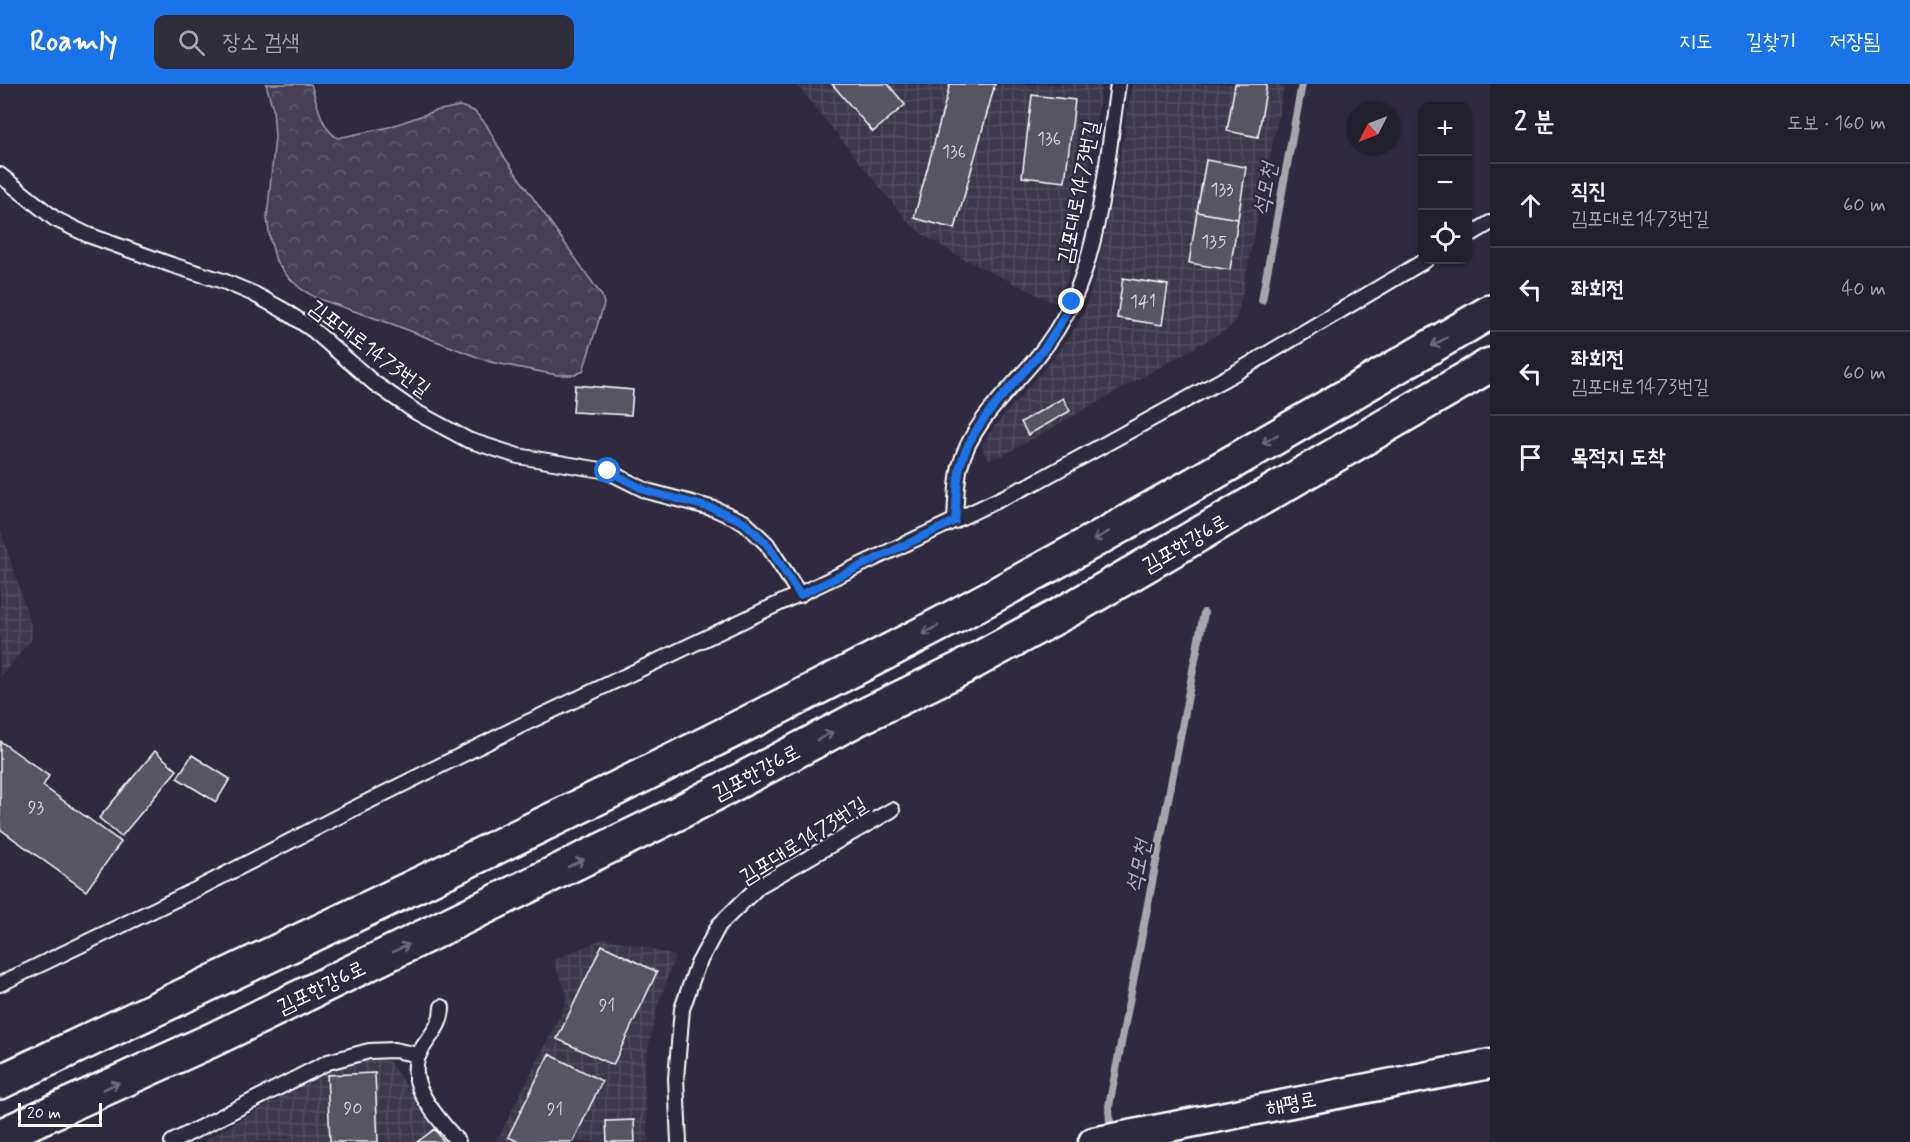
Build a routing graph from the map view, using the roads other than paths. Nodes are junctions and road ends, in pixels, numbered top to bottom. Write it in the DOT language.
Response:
graph roads {
  1 [pos="1118,84"];
  2 [pos="0,175"];
  3 [pos="1490,223"];
  4 [pos="1472,233"];
  5 [pos="1419,264"];
  6 [pos="1490,312"];
  7 [pos="1490,365"];
  8 [pos="955,521"];
  9 [pos="800,595"];
  10 [pos="891,810"];
  11 [pos="0,984"];
  12 [pos="442,1007"];
  13 [pos="419,1054"];
  14 [pos="1490,1064"];
  15 [pos="0,1082"];
  16 [pos="0,1136"];
  17 [pos="172,1142"];
  18 [pos="458,1142"];
  19 [pos="679,1142"];
  20 [pos="1093,1142"];
  1 -- 8 [label="lane, 김포대로1473번길"];
  2 -- 9 [label="lane, 김포대로1473번길"];
  3 -- 4 [label="lane"];
  5 -- 8 [label="lane"];
  6 -- 15 [label="street, one-way"];
  16 -- 7 [label="street, 김포한강6로, one-way"];
  8 -- 9 [label="lane"];
  9 -- 11 [label="lane"];
  10 -- 19 [label="lane, 김포대로1473번길"];
  12 -- 13 [label="lane"];
  13 -- 17 [label="lane"];
  13 -- 18 [label="lane"];
  14 -- 20 [label="street, 해평로"];
}
